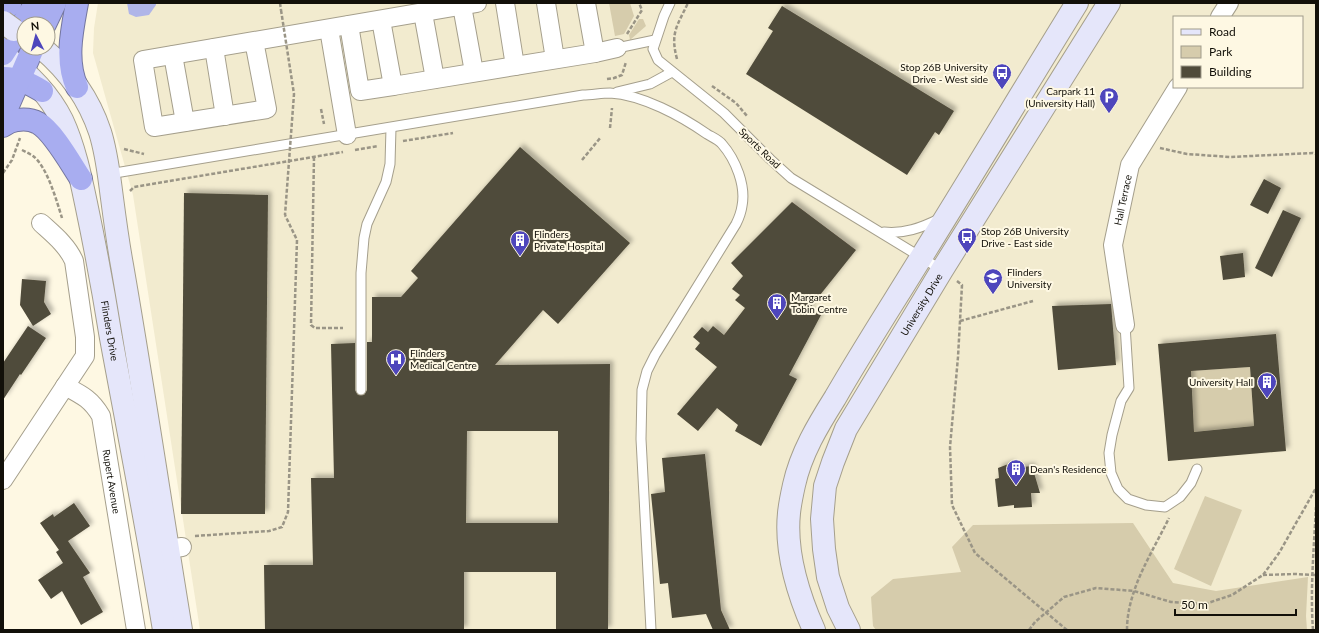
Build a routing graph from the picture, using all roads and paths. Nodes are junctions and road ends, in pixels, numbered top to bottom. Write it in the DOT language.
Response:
graph roads {
  1 [pos="36,3"];
  2 [pos="55,3"];
  3 [pos="77,3"];
  4 [pos="280,3"];
  5 [pos="505,3"];
  6 [pos="546,3"];
  7 [pos="586,3"];
  8 [pos="640,3"];
  9 [pos="670,3"];
  10 [pos="688,3"];
  11 [pos="1077,3"];
  12 [pos="1109,3"];
  13 [pos="1229,3"];
  14 [pos="470,4"];
  15 [pos="642,10"];
  16 [pos="423,12"];
  17 [pos="49,16"];
  18 [pos="1221,16"];
  19 [pos="381,20"];
  20 [pos="349,26"];
  21 [pos="329,29"];
  22 [pos="10,34"];
  23 [pos="655,40"];
  24 [pos="254,41"];
  25 [pos="214,48"];
  26 [pos="617,48"];
  27 [pos="595,53"];
  28 [pos="173,55"];
  29 [pos="28,56"];
  30 [pos="51,56"];
  31 [pos="555,59"];
  32 [pos="678,61"];
  33 [pos="515,66"];
  34 [pos="474,72"];
  35 [pos="672,72"];
  36 [pos="15,76"];
  37 [pos="435,79"];
  38 [pos="710,84"];
  39 [pos="393,86"];
  40 [pos="77,87"];
  41 [pos="1177,88"];
  42 [pos="610,93"];
  43 [pos="612,108"];
  44 [pos="321,109"];
  45 [pos="225,116"];
  46 [pos="3,117"];
  47 [pos="750,119"];
  48 [pos="185,122"];
  49 [pos="324,124"];
  50 [pos="390,128"];
  51 [pos="610,128"];
  52 [pos="12,130"];
  53 [pos="453,133"];
  54 [pos="602,137"];
  55 [pos="402,142"];
  56 [pos="1144,142"];
  57 [pos="349,143"];
  58 [pos="380,146"];
  59 [pos="22,150"];
  60 [pos="343,152"];
  61 [pos="1316,154"];
  62 [pos="314,157"];
  63 [pos="582,160"];
  64 [pos="3,173"];
  65 [pos="109,174"];
  66 [pos="81,178"];
  67 [pos="125,194"];
  68 [pos="948,214"];
  69 [pos="41,223"];
  70 [pos="64,223"];
  71 [pos="881,232"];
  72 [pos="922,257"];
  73 [pos="942,270"];
  74 [pos="1033,302"];
  75 [pos="960,321"];
  76 [pos="1125,325"];
  77 [pos="343,328"];
  78 [pos="111,337"];
  79 [pos="85,356"];
  80 [pos="65,386"];
  81 [pos="361,390"];
  82 [pos="1197,469"];
  83 [pos="138,477"];
  84 [pos="3,480"];
  85 [pos="112,488"];
  86 [pos="1316,488"];
  87 [pos="1165,506"];
  88 [pos="1316,507"];
  89 [pos="172,546"];
  90 [pos="1262,575"];
  91 [pos="1312,575"];
  92 [pos="1316,575"];
  93 [pos="1134,591"];
  94 [pos="1046,612"];
  95 [pos="136,630"];
  96 [pos="164,630"];
  97 [pos="181,630"];
  98 [pos="651,630"];
  99 [pos="814,630"];
  100 [pos="849,630"];
  101 [pos="1029,630"];
  102 [pos="1067,630"];
  103 [pos="1127,630"];
  104 [pos="1313,630"];
  1 -- 22 [label="highway"];
  2 -- 17 [label="highway"];
  3 -- 40 [label="highway"];
  4 -- 89 [label="path, bridge"];
  5 -- 33 [label="street"];
  6 -- 31 [label="street"];
  7 -- 27 [label="street"];
  8 -- 15 [label="path"];
  9 -- 23 [label="lane, Sports Road"];
  10 -- 32 [label="path"];
  11 -- 68 [label="street"];
  12 -- 73 [label="street, University Drive"];
  13 -- 18 [label="street"];
  14 -- 16 [label="street"];
  14 -- 34 [label="street"];
  16 -- 19 [label="street"];
  16 -- 37 [label="street"];
  19 -- 20 [label="street"];
  19 -- 39 [label="street"];
  20 -- 21 [label="street"];
  20 -- 39 [label="street"];
  21 -- 24 [label="street"];
  21 -- 57 [label="street"];
  22 -- 36 [label="street, Flinders Drive"];
  23 -- 26 [label="lane"];
  23 -- 35 [label="lane, Sports Road"];
  24 -- 25 [label="street"];
  24 -- 45 [label="street"];
  25 -- 28 [label="street"];
  25 -- 45 [label="street"];
  26 -- 27 [label="street"];
  27 -- 31 [label="street"];
  28 -- 48 [label="street"];
  28 -- 48 [label="street"];
  29 -- 36 [label="highway"];
  30 -- 40 [label="street, Flinders Drive"];
  31 -- 33 [label="street"];
  33 -- 34 [label="street"];
  34 -- 37 [label="street"];
  35 -- 42 [label="lane"];
  35 -- 71 [label="lane, Sports Road"];
  36 -- 46 [label="highway"];
  36 -- 66 [label="street, Flinders Drive"];
  37 -- 39 [label="street"];
  38 -- 47 [label="path"];
  40 -- 65 [label="street, Flinders Drive"];
  41 -- 56 [label="street, Hall Terrace"];
  42 -- 50 [label="lane"];
  42 -- 98 [label="lane"];
  43 -- 51 [label="path"];
  44 -- 49 [label="path"];
  45 -- 48 [label="street"];
  50 -- 57 [label="lane"];
  50 -- 81 [label="lane"];
  52 -- 64 [label="path"];
  52 -- 66 [label="highway"];
  53 -- 55 [label="path"];
  54 -- 63 [label="path"];
  56 -- 61 [label="path"];
  56 -- 76 [label="street, Hall Terrace"];
  57 -- 58 [label="path"];
  57 -- 65 [label="lane"];
  59 -- 70 [label="path"];
  60 -- 62 [label="path"];
  62 -- 67 [label="path"];
  62 -- 77 [label="path"];
  65 -- 66 [label="street"];
  65 -- 89 [label="street, Flinders Drive"];
  66 -- 78 [label="street, Flinders Drive"];
  68 -- 71 [label="lane"];
  68 -- 72 [label="street"];
  69 -- 79 [label="street"];
  71 -- 72 [label="lane, Sports Road"];
  72 -- 73 [label="lane, Sports Road"];
  72 -- 99 [label="street"];
  73 -- 75 [label="path"];
  73 -- 100 [label="street, University Drive"];
  74 -- 75 [label="path"];
  75 -- 94 [label="path"];
  76 -- 87 [label="lane"];
  78 -- 79 [label="street"];
  78 -- 83 [label="street, Flinders Drive"];
  79 -- 80 [label="street"];
  80 -- 84 [label="street"];
  80 -- 85 [label="street, Rupert Avenue"];
  82 -- 87 [label="lane"];
  83 -- 85 [label="street"];
  83 -- 89 [label="street, Flinders Drive"];
  85 -- 95 [label="street, Rupert Avenue"];
  86 -- 90 [label="path"];
  87 -- 93 [label="path"];
  88 -- 91 [label="path"];
  89 -- 96 [label="street, Flinders Drive"];
  89 -- 97 [label="street, Flinders Drive"];
  90 -- 91 [label="path"];
  90 -- 93 [label="path"];
  91 -- 92 [label="path"];
  91 -- 104 [label="path"];
  93 -- 94 [label="path"];
  93 -- 103 [label="path"];
  94 -- 101 [label="path"];
  94 -- 102 [label="path"];
}
